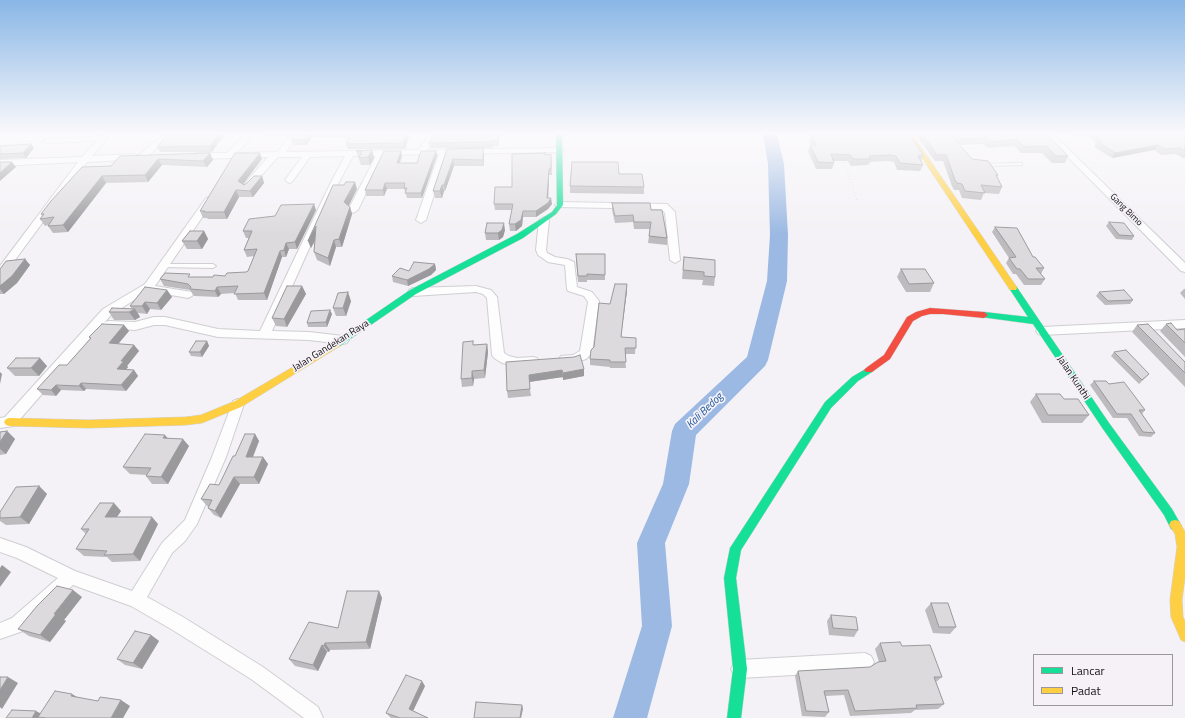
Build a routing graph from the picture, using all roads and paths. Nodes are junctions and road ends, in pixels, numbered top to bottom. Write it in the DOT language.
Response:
graph roads {
  1 [pos="79,168"];
  2 [pos="265,168"];
  3 [pos="298,168"];
  4 [pos="342,168"];
  5 [pos="375,168"];
  6 [pos="439,168"];
  7 [pos="560,168"];
  8 [pos="845,168"];
  9 [pos="932,168"];
  10 [pos="1083,168"];
  11 [pos="289,180"];
  12 [pos="246,187"];
  13 [pos="216,189"];
  14 [pos="857,200"];
  15 [pos="560,205"];
  16 [pos="353,210"];
  17 [pos="421,220"];
  18 [pos="544,220"];
  19 [pos="13,255"];
  20 [pos="0,256"];
  21 [pos="675,260"];
  22 [pos="163,266"];
  23 [pos="213,266"];
  24 [pos="1185,269"];
  25 [pos="0,273"];
  26 [pos="147,288"];
  27 [pos="413,292"];
  28 [pos="188,294"];
  29 [pos="1035,321"];
  30 [pos="96,324"];
  31 [pos="1185,324"];
  32 [pos="1146,326"];
  33 [pos="1042,331"];
  34 [pos="264,335"];
  35 [pos="1156,337"];
  36 [pos="343,340"];
  37 [pos="238,404"];
  38 [pos="4,423"];
  39 [pos="0,545"];
  40 [pos="71,578"];
  41 [pos="136,600"];
  42 [pos="0,631"];
  43 [pos="1185,636"];
  44 [pos="865,662"];
  45 [pos="740,669"];
  46 [pos="314,718"];
  47 [pos="734,718"];
  1 -- 19 [label="street"];
  2 -- 12 [label="street"];
  3 -- 11 [label="street"];
  4 -- 34 [label="street"];
  5 -- 16 [label="street"];
  6 -- 17 [label="street"];
  7 -- 15 [label="street"];
  8 -- 14 [label="path"];
  9 -- 29 [label="street, Jalan Kunthi"];
  10 -- 24 [label="street, Gang Bimo"];
  13 -- 22 [label="street"];
  15 -- 18 [label="street, Jalan Gandekan Raya"];
  15 -- 21 [label="street"];
  18 -- 27 [label="street, Jalan Gandekan Raya"];
  18 -- 27 [label="street"];
  19 -- 20 [label="street"];
  19 -- 25 [label="street"];
  22 -- 23 [label="lane"];
  22 -- 26 [label="street"];
  26 -- 28 [label="street"];
  26 -- 30 [label="street"];
  27 -- 36 [label="street, Jalan Gandekan Raya"];
  29 -- 33 [label="street, Jalan Kunthi"];
  29 -- 45 [label="street"];
  30 -- 34 [label="street"];
  30 -- 38 [label="street"];
  31 -- 32 [label="street"];
  32 -- 33 [label="street"];
  32 -- 35 [label="street"];
  33 -- 43 [label="street, Jalan Kunthi"];
  34 -- 36 [label="street"];
  36 -- 37 [label="street, Jalan Gandekan Raya"];
  37 -- 38 [label="street, Jalan Gandekan Raya"];
  37 -- 41 [label="street"];
  39 -- 40 [label="street"];
  40 -- 41 [label="street"];
  40 -- 42 [label="street"];
  41 -- 46 [label="street"];
  44 -- 45 [label="street"];
  45 -- 47 [label="street"];
}
